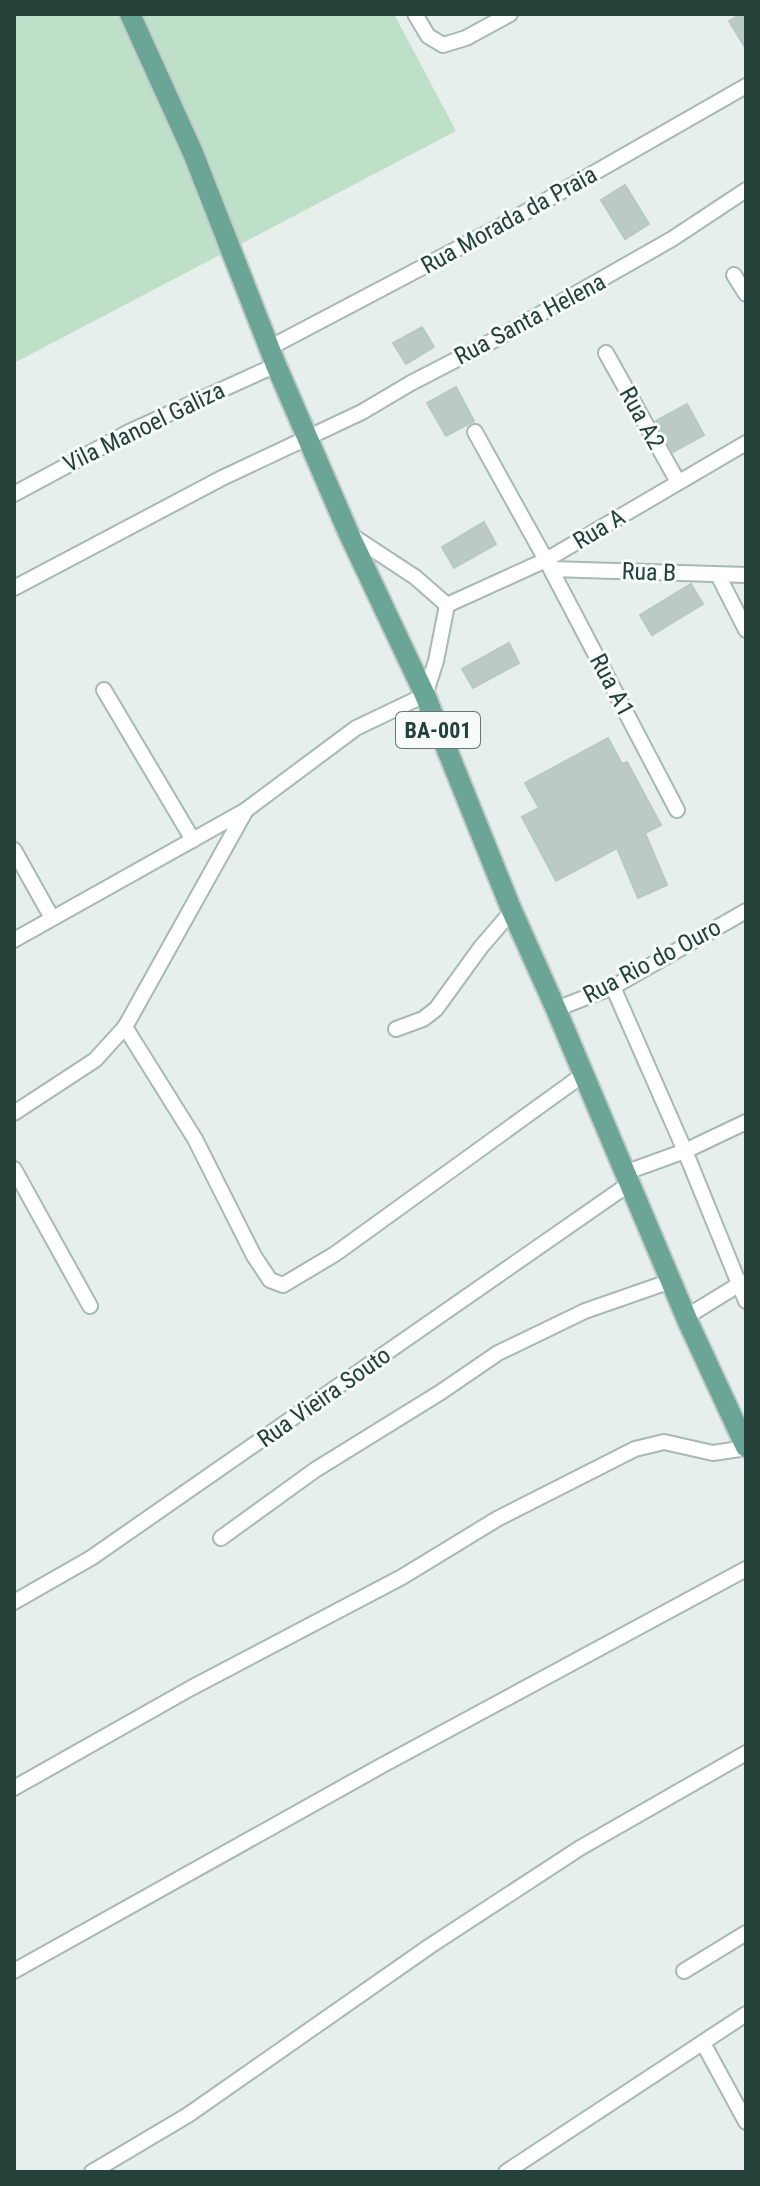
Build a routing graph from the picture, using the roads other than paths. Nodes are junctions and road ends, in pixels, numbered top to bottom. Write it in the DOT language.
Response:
graph roads {
  1 [pos="415,14"];
  2 [pos="510,14"];
  3 [pos="135,18"];
  4 [pos="746,86"];
  5 [pos="746,190"];
  6 [pos="734,275"];
  7 [pos="746,294"];
  8 [pos="606,353"];
  9 [pos="272,356"];
  10 [pos="475,432"];
  11 [pos="308,438"];
  12 [pos="746,443"];
  13 [pos="678,482"];
  14 [pos="14,494"];
  15 [pos="349,534"];
  16 [pos="549,565"];
  17 [pos="718,575"];
  18 [pos="746,575"];
  19 [pos="14,588"];
  20 [pos="447,605"];
  21 [pos="746,630"];
  22 [pos="104,690"];
  23 [pos="425,695"];
  24 [pos="246,810"];
  25 [pos="677,810"];
  26 [pos="193,840"];
  27 [pos="14,850"];
  28 [pos="512,911"];
  29 [pos="746,911"];
  30 [pos="52,918"];
  31 [pos="14,940"];
  32 [pos="613,987"];
  33 [pos="556,1009"];
  34 [pos="125,1027"];
  35 [pos="396,1029"];
  36 [pos="584,1074"];
  37 [pos="14,1113"];
  38 [pos="746,1122"];
  39 [pos="685,1151"];
  40 [pos="14,1169"];
  41 [pos="626,1178"];
  42 [pos="671,1281"];
  43 [pos="742,1283"];
  44 [pos="746,1301"];
  45 [pos="90,1306"];
  46 [pos="686,1317"];
  47 [pos="746,1447"];
  48 [pos="221,1538"];
  49 [pos="746,1569"];
  50 [pos="14,1602"];
  51 [pos="746,1753"];
  52 [pos="14,1788"];
  53 [pos="746,1933"];
  54 [pos="14,1971"];
  55 [pos="684,1971"];
  56 [pos="746,2014"];
  57 [pos="703,2043"];
  58 [pos="746,2122"];
  59 [pos="92,2172"];
  60 [pos="506,2172"];
  1 -- 2 [label="street"];
  3 -- 9 [label="main road, BA-001"];
  4 -- 9 [label="street, Rua Morada da Praia"];
  5 -- 11 [label="street, Rua Santa Helena"];
  6 -- 7 [label="street"];
  8 -- 13 [label="street, Rua A2"];
  9 -- 11 [label="main road, BA-001"];
  9 -- 14 [label="street, Vila Manoel Galiza"];
  10 -- 16 [label="street, Rua A1"];
  11 -- 15 [label="main road, BA-001"];
  11 -- 19 [label="street, Rua Santa Helena"];
  12 -- 13 [label="street, Rua A"];
  13 -- 16 [label="street, Rua A"];
  15 -- 20 [label="street"];
  15 -- 23 [label="main road, BA-001"];
  16 -- 17 [label="street, Rua B"];
  16 -- 20 [label="street, Rua A"];
  16 -- 25 [label="street, Rua A1"];
  17 -- 18 [label="street, Rua B"];
  17 -- 21 [label="street"];
  20 -- 23 [label="street"];
  22 -- 26 [label="street"];
  23 -- 24 [label="street"];
  23 -- 28 [label="main road, BA-001"];
  24 -- 26 [label="street"];
  24 -- 34 [label="street"];
  26 -- 30 [label="street"];
  27 -- 30 [label="street"];
  28 -- 33 [label="main road, BA-001"];
  28 -- 35 [label="street"];
  29 -- 32 [label="street, Rua Rio do Ouro"];
  30 -- 31 [label="street"];
  32 -- 33 [label="street, Rua Rio do Ouro"];
  32 -- 39 [label="street"];
  33 -- 36 [label="main road, BA-001"];
  34 -- 36 [label="street"];
  34 -- 37 [label="street"];
  36 -- 41 [label="main road, BA-001"];
  38 -- 39 [label="street, Rua Vieira Souto"];
  39 -- 41 [label="street, Rua Vieira Souto"];
  39 -- 43 [label="street"];
  40 -- 45 [label="street"];
  41 -- 42 [label="main road, BA-001"];
  41 -- 50 [label="street, Rua Vieira Souto"];
  42 -- 46 [label="main road, BA-001"];
  42 -- 48 [label="street"];
  43 -- 44 [label="street"];
  43 -- 46 [label="street"];
  46 -- 47 [label="main road, BA-001"];
  47 -- 52 [label="street"];
  49 -- 54 [label="street"];
  51 -- 59 [label="street"];
  53 -- 55 [label="street"];
  56 -- 57 [label="street"];
  57 -- 58 [label="street"];
  57 -- 60 [label="street"];
}
